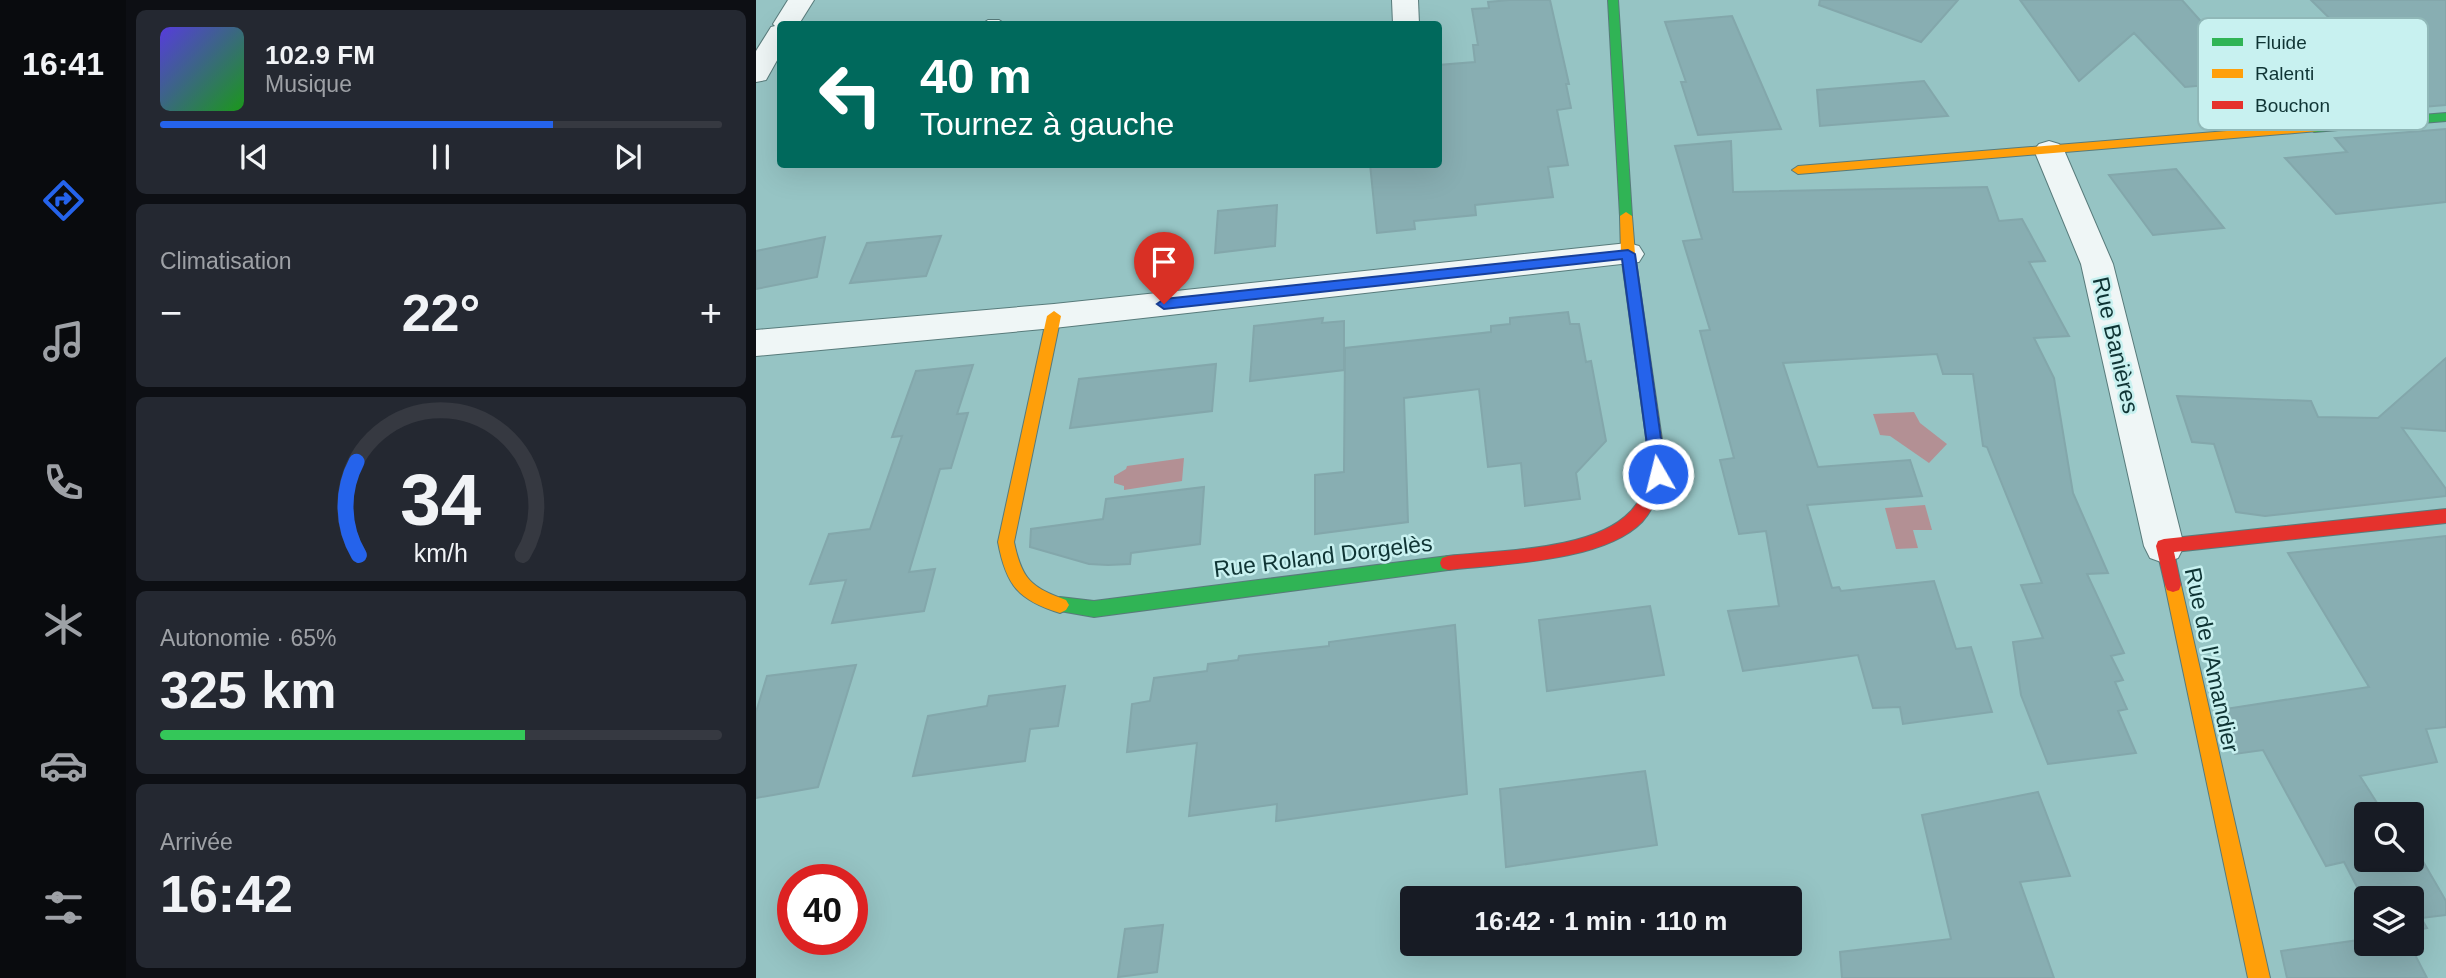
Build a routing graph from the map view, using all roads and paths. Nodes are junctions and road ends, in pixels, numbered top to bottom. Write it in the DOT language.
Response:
graph roads {
  1 [pos="801,0"];
  2 [pos="1405,0"];
  3 [pos="1613,0"];
  4 [pos="788,21"];
  5 [pos="1406,21"];
  6 [pos="777,40"];
  7 [pos="756,74"];
  8 [pos="2446,117"];
  9 [pos="2428,118"];
  10 [pos="2290,130"];
  11 [pos="2049,150"];
  12 [pos="1798,170"];
  13 [pos="1628,254"];
  14 [pos="1054,316"];
  15 [pos="756,343"];
  16 [pos="2446,516"];
  17 [pos="2164,546"];
  18 [pos="2259,978"];
  1 -- 4 [label="street"];
  2 -- 5 [label="street"];
  3 -- 13 [label="street, Rue Roland Dorgelès"];
  6 -- 7 [label="street"];
  8 -- 9 [label="street"];
  10 -- 11 [label="street"];
  11 -- 12 [label="street"];
  11 -- 17 [label="street, Rue Banières"];
  13 -- 14 [label="street"];
  13 -- 14 [label="street, Rue Roland Dorgelès"];
  14 -- 15 [label="street"];
  16 -- 17 [label="street, Rue de l'Amandier"];
  17 -- 18 [label="street, Rue de l'Amandier"];
}
